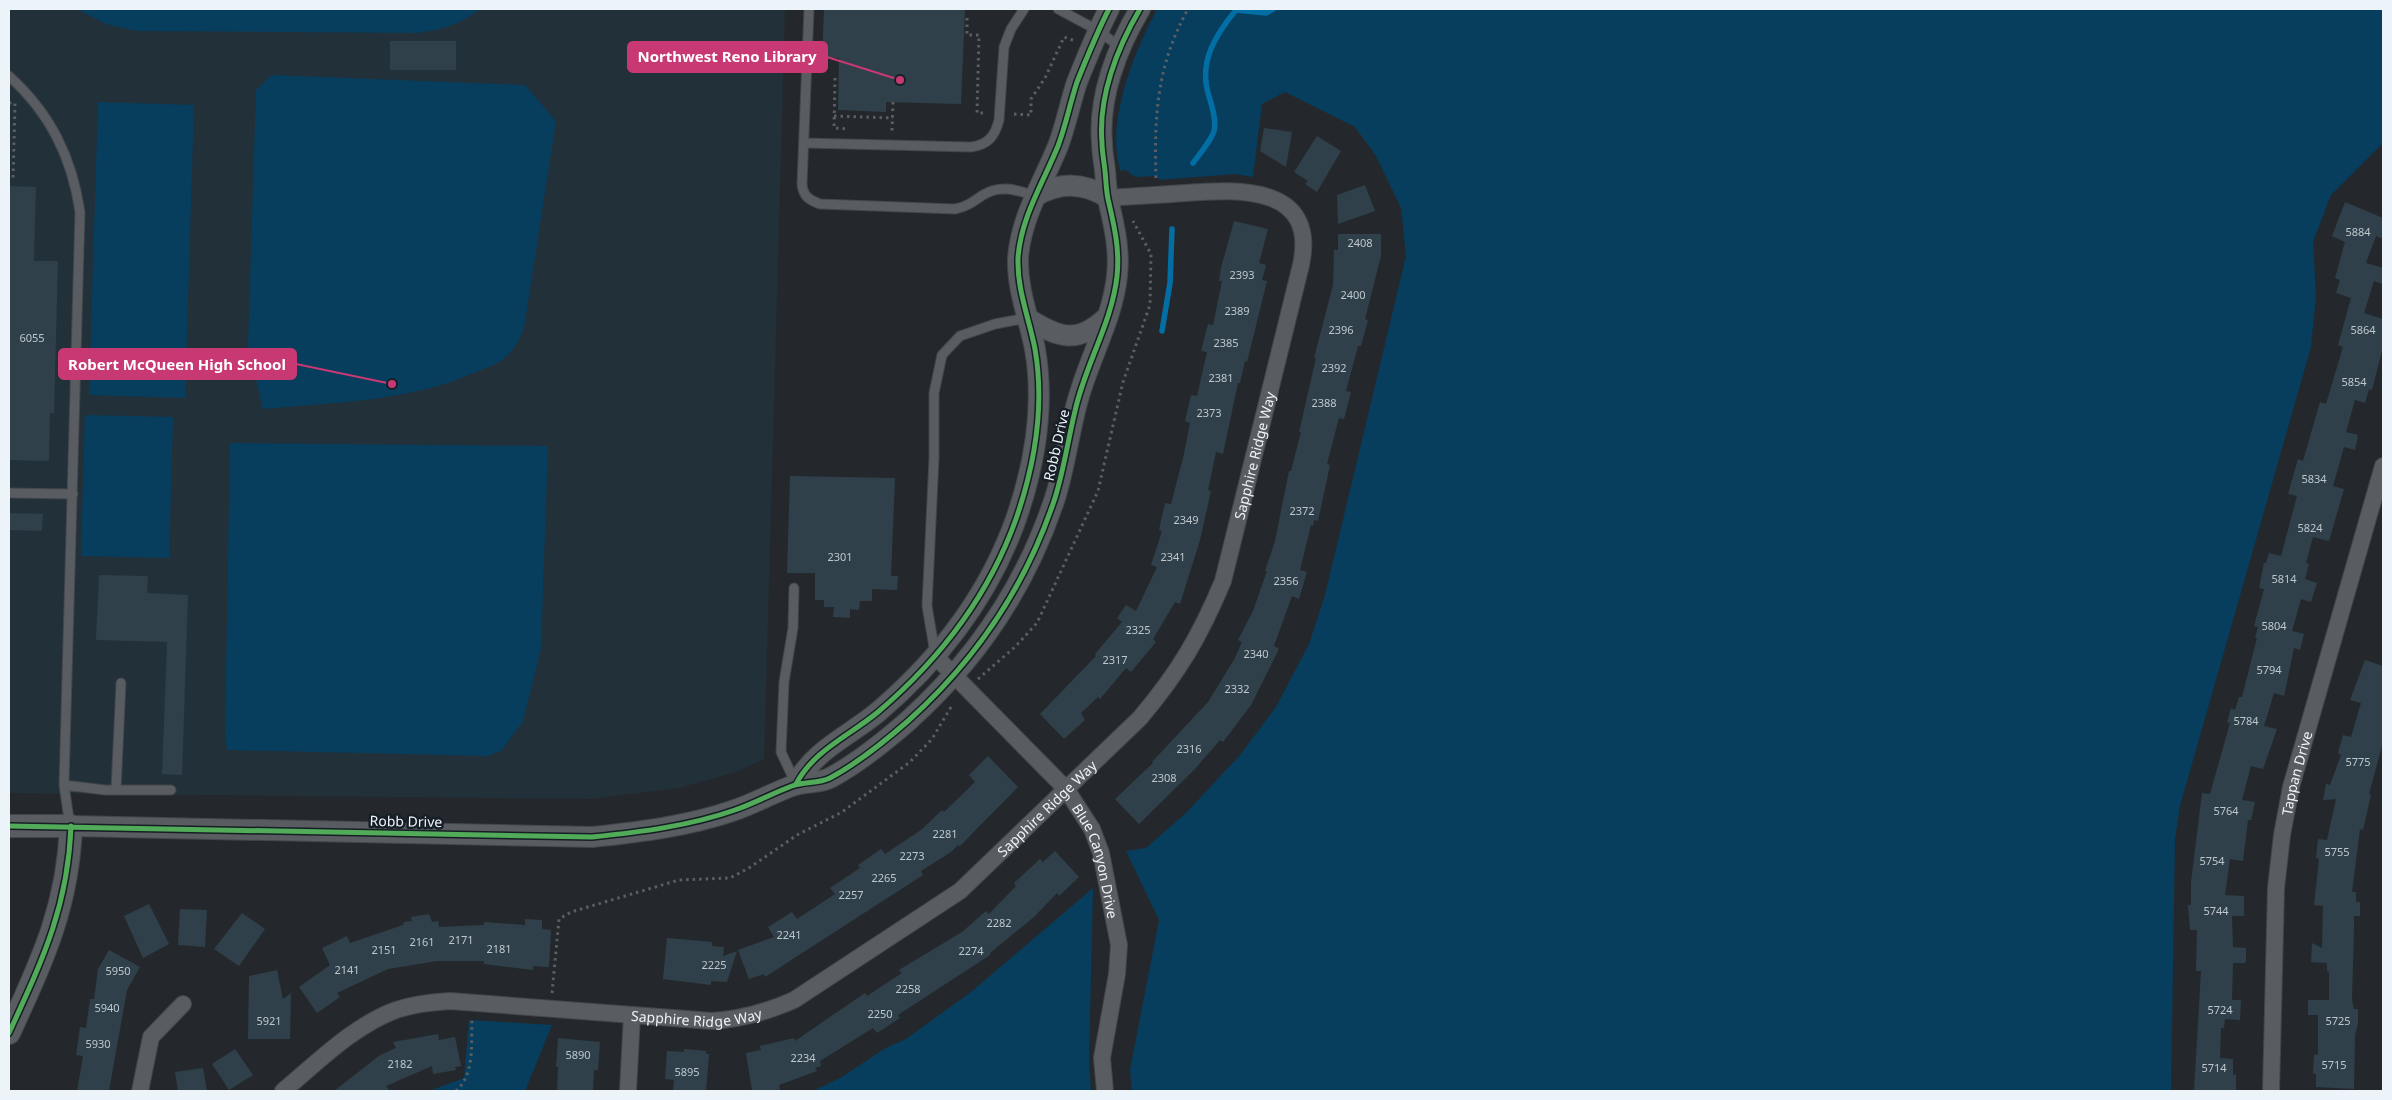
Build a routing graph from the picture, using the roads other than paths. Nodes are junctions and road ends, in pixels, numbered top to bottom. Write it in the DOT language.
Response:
graph roads {
  1 [pos="809,9"];
  2 [pos="1024,9"];
  3 [pos="1058,9"];
  4 [pos="1109,9"];
  5 [pos="1140,9"];
  6 [pos="1099,31"];
  7 [pos="1121,48"];
  8 [pos="9,76"];
  9 [pos="804,143"];
  10 [pos="1036,196"];
  11 [pos="1108,198"];
  12 [pos="1109,316"];
  13 [pos="1027,318"];
  14 [pos="2383,466"];
  15 [pos="9,493"];
  16 [pos="73,494"];
  17 [pos="794,588"];
  18 [pos="935,656"];
  19 [pos="955,675"];
  20 [pos="121,683"];
  21 [pos="796,784"];
  22 [pos="64,785"];
  23 [pos="1066,789"];
  24 [pos="116,790"];
  25 [pos="171,790"];
  26 [pos="9,826"];
  27 [pos="71,826"];
  28 [pos="183,1004"];
  29 [pos="632,1015"];
  30 [pos="9,1033"];
  31 [pos="140,1091"];
  32 [pos="283,1091"];
  33 [pos="628,1091"];
  34 [pos="1105,1091"];
  35 [pos="2271,1091"];
  1 -- 9 [label="lane"];
  2 -- 9 [label="lane"];
  3 -- 6 [label="lane"];
  4 -- 6 [label="street, Robb Drive"];
  5 -- 7 [label="street, Robb Drive"];
  6 -- 7 [label="lane"];
  6 -- 10 [label="street, Robb Drive"];
  7 -- 11 [label="street, Robb Drive"];
  8 -- 16 [label="lane"];
  9 -- 10 [label="lane"];
  10 -- 11 [label="street"];
  10 -- 13 [label="street, Robb Drive"];
  11 -- 12 [label="street, Robb Drive"];
  11 -- 23 [label="street, Sapphire Ridge Way"];
  12 -- 13 [label="street"];
  12 -- 19 [label="street, Robb Drive"];
  13 -- 18 [label="street, Robb Drive"];
  13 -- 18 [label="lane"];
  14 -- 35 [label="street, Tappan Drive"];
  15 -- 16 [label="lane"];
  16 -- 22 [label="lane"];
  17 -- 21 [label="lane"];
  18 -- 19 [label="street, Blue Canyon Drive"];
  18 -- 21 [label="street, Robb Drive"];
  19 -- 21 [label="street, Robb Drive"];
  19 -- 23 [label="street, Blue Canyon Drive"];
  20 -- 24 [label="lane"];
  21 -- 27 [label="street, Robb Drive"];
  22 -- 24 [label="lane"];
  22 -- 27 [label="lane"];
  23 -- 29 [label="street, Sapphire Ridge Way"];
  23 -- 34 [label="street, Blue Canyon Drive"];
  24 -- 25 [label="lane"];
  26 -- 27 [label="main road, Robb Drive"];
  27 -- 30 [label="main road"];
  28 -- 31 [label="street"];
  29 -- 32 [label="street, Sapphire Ridge Way"];
  29 -- 33 [label="street"];
}
